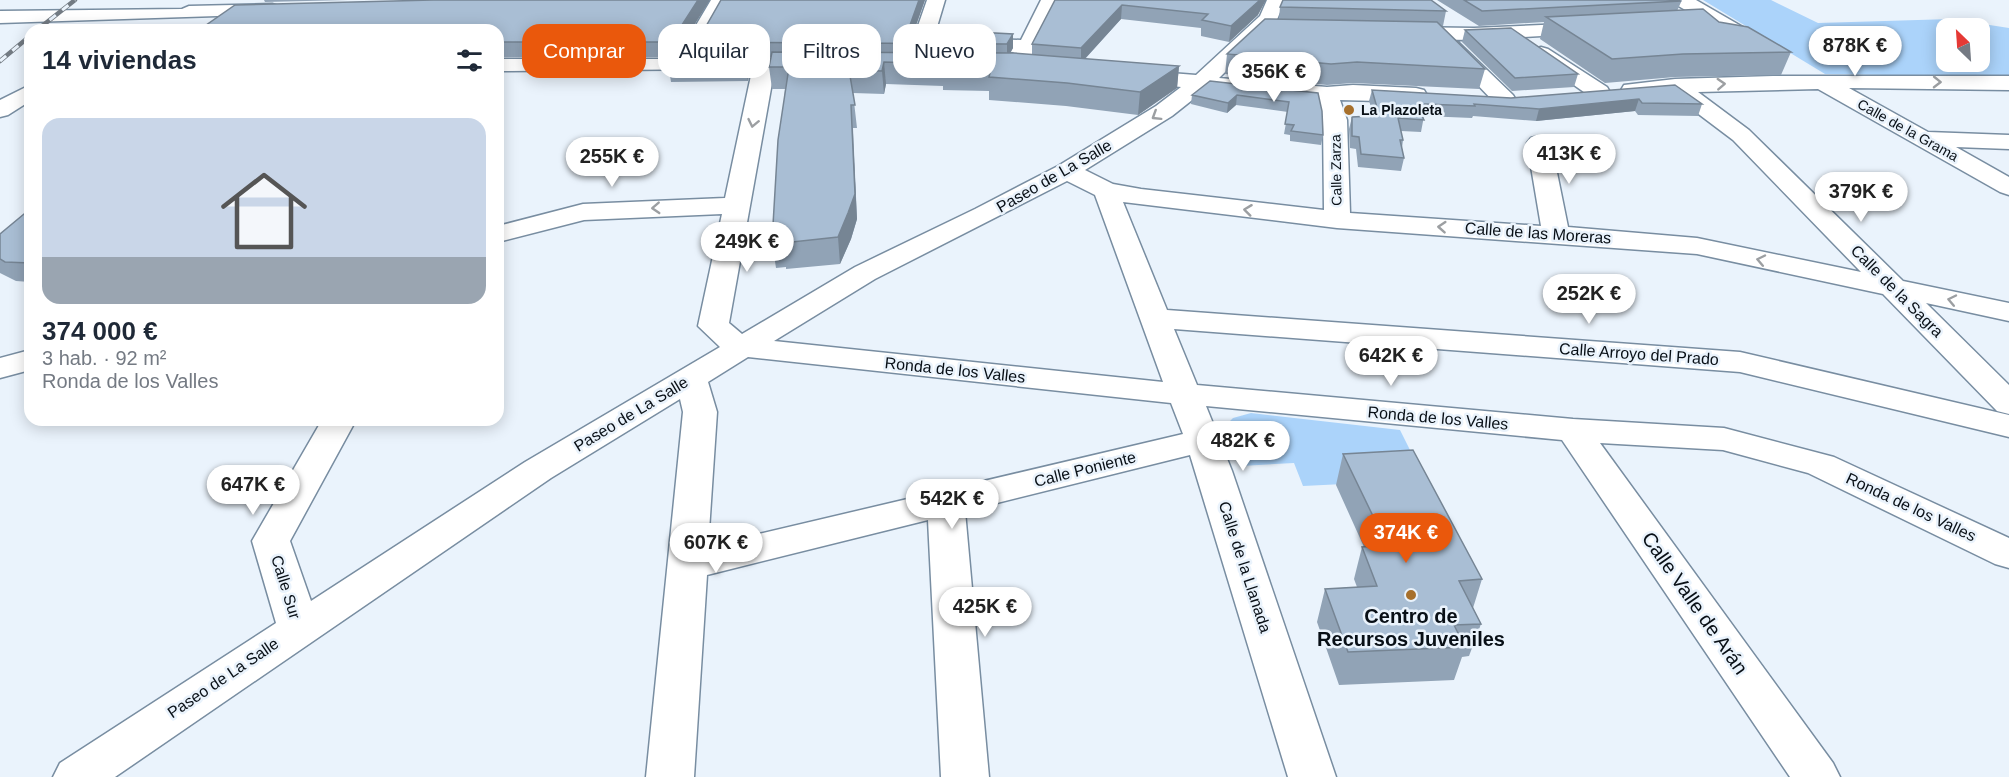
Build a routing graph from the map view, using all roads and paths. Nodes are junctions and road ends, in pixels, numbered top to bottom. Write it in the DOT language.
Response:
graph roads {
  1 [pos="720,0"];
  2 [pos="936,0"];
  3 [pos="1050,0"];
  4 [pos="1276,0"];
  5 [pos="1683,0"];
  6 [pos="250,5"];
  7 [pos="104,7"];
  8 [pos="290,9"];
  9 [pos="0,17"];
  10 [pos="1721,22"];
  11 [pos="160,24"];
  12 [pos="161,24"];
  13 [pos="168,24"];
  14 [pos="706,24"];
  15 [pos="1686,24"];
  16 [pos="1443,26"];
  17 [pos="1605,28"];
  18 [pos="1254,30"];
  19 [pos="1289,31"];
  20 [pos="1382,33"];
  21 [pos="1512,33"];
  22 [pos="1028,46"];
  23 [pos="658,64"];
  24 [pos="504,65"];
  25 [pos="996,66"];
  26 [pos="1014,67"];
  27 [pos="1038,69"];
  28 [pos="1109,74"];
  29 [pos="753,78"];
  30 [pos="1203,81"];
  31 [pos="1822,81"];
  32 [pos="2009,83"];
  33 [pos="1675,86"];
  34 [pos="1599,92"];
  35 [pos="24,96"];
  36 [pos="1435,96"];
  37 [pos="1576,97"];
  38 [pos="1470,98"];
  39 [pos="1529,99"];
  40 [pos="1505,100"];
  41 [pos="0,110"];
  42 [pos="1350,111"];
  43 [pos="1924,139"];
  44 [pos="2009,142"];
  45 [pos="1539,143"];
  46 [pos="1067,171"];
  47 [pos="2009,187"];
  48 [pos="1106,191"];
  49 [pos="736,205"];
  50 [pos="1337,220"];
  51 [pos="504,232"];
  52 [pos="1556,234"];
  53 [pos="1893,287"];
  54 [pos="2009,312"];
  55 [pos="1154,318"];
  56 [pos="739,347"];
  57 [pos="24,362"];
  58 [pos="0,368"];
  59 [pos="690,378"];
  60 [pos="1185,394"];
  61 [pos="2009,404"];
  62 [pos="336,426"];
  63 [pos="2009,426"];
  64 [pos="1573,430"];
  65 [pos="1202,441"];
  66 [pos="946,502"];
  67 [pos="2009,554"];
  68 [pos="688,565"];
  69 [pos="298,628"];
  70 [pos="77,777"];
  71 [pos="670,777"];
  72 [pos="965,777"];
  73 [pos="1312,777"];
  74 [pos="1816,777"];
  1 -- 14 [label="street"];
  2 -- 22 [label="street"];
  3 -- 22 [label="street"];
  4 -- 18 [label="street, Paseo de La Salle"];
  5 -- 10 [label="street, Calle de la Grama"];
  6 -- 8 [label="street"];
  6 -- 13 [label="street"];
  7 -- 9 [label="street"];
  7 -- 11 [label="street"];
  7 -- 12 [label="street"];
  10 -- 15 [label="street"];
  10 -- 31 [label="street, Calle de la Grama"];
  16 -- 20 [label="street"];
  16 -- 21 [label="street"];
  16 -- 40 [label="street"];
  17 -- 21 [label="street"];
  18 -- 19 [label="street"];
  18 -- 30 [label="street, Paseo de La Salle"];
  21 -- 34 [label="street"];
  22 -- 26 [label="street"];
  23 -- 24 [label="street"];
  25 -- 26 [label="street"];
  26 -- 27 [label="street"];
  28 -- 30 [label="street"];
  29 -- 49 [label="street, one-way"];
  30 -- 42 [label="street"];
  30 -- 46 [label="street, Paseo de La Salle, one-way"];
  31 -- 32 [label="street, one-way"];
  33 -- 31 [label="street, one-way"];
  31 -- 43 [label="street, Calle de la Grama"];
  33 -- 34 [label="street"];
  33 -- 53 [label="street, Calle de la Sagra"];
  34 -- 37 [label="street"];
  35 -- 41 [label="street"];
  36 -- 42 [label="street"];
  38 -- 40 [label="street"];
  39 -- 40 [label="street"];
  42 -- 50 [label="street, Calle Zarza"];
  43 -- 44 [label="street"];
  43 -- 47 [label="street, Calle de la Grama"];
  45 -- 52 [label="street"];
  46 -- 48 [label="street, Calle de las Moreras"];
  46 -- 56 [label="street, Paseo de La Salle"];
  50 -- 48 [label="street, Calle de las Moreras, one-way"];
  48 -- 55 [label="street, Calle de la Llanada"];
  49 -- 51 [label="street, one-way"];
  49 -- 56 [label="street"];
  52 -- 50 [label="street, Calle de las Moreras, one-way"];
  53 -- 52 [label="street, Calle de las Moreras, one-way"];
  54 -- 53 [label="street, Calle de las Moreras, one-way"];
  53 -- 61 [label="street, Calle de la Sagra"];
  55 -- 60 [label="street, Calle de la Llanada"];
  55 -- 63 [label="street, Calle Arroyo del Prado"];
  56 -- 59 [label="street, Paseo de La Salle"];
  56 -- 60 [label="street, Ronda de los Valles"];
  57 -- 58 [label="street"];
  59 -- 68 [label="street"];
  59 -- 69 [label="street, Paseo de La Salle"];
  60 -- 64 [label="street, Ronda de los Valles"];
  60 -- 65 [label="street, Calle de la Llanada"];
  62 -- 69 [label="street, Calle Sur"];
  64 -- 67 [label="street, Ronda de los Valles"];
  64 -- 74 [label="street, Calle Valle de Arán"];
  65 -- 66 [label="street, Calle Poniente"];
  65 -- 73 [label="street, Calle de la Llanada"];
  66 -- 68 [label="street, Calle Poniente"];
  66 -- 72 [label="street"];
  68 -- 71 [label="street"];
  69 -- 70 [label="street, Paseo de La Salle"];
}
